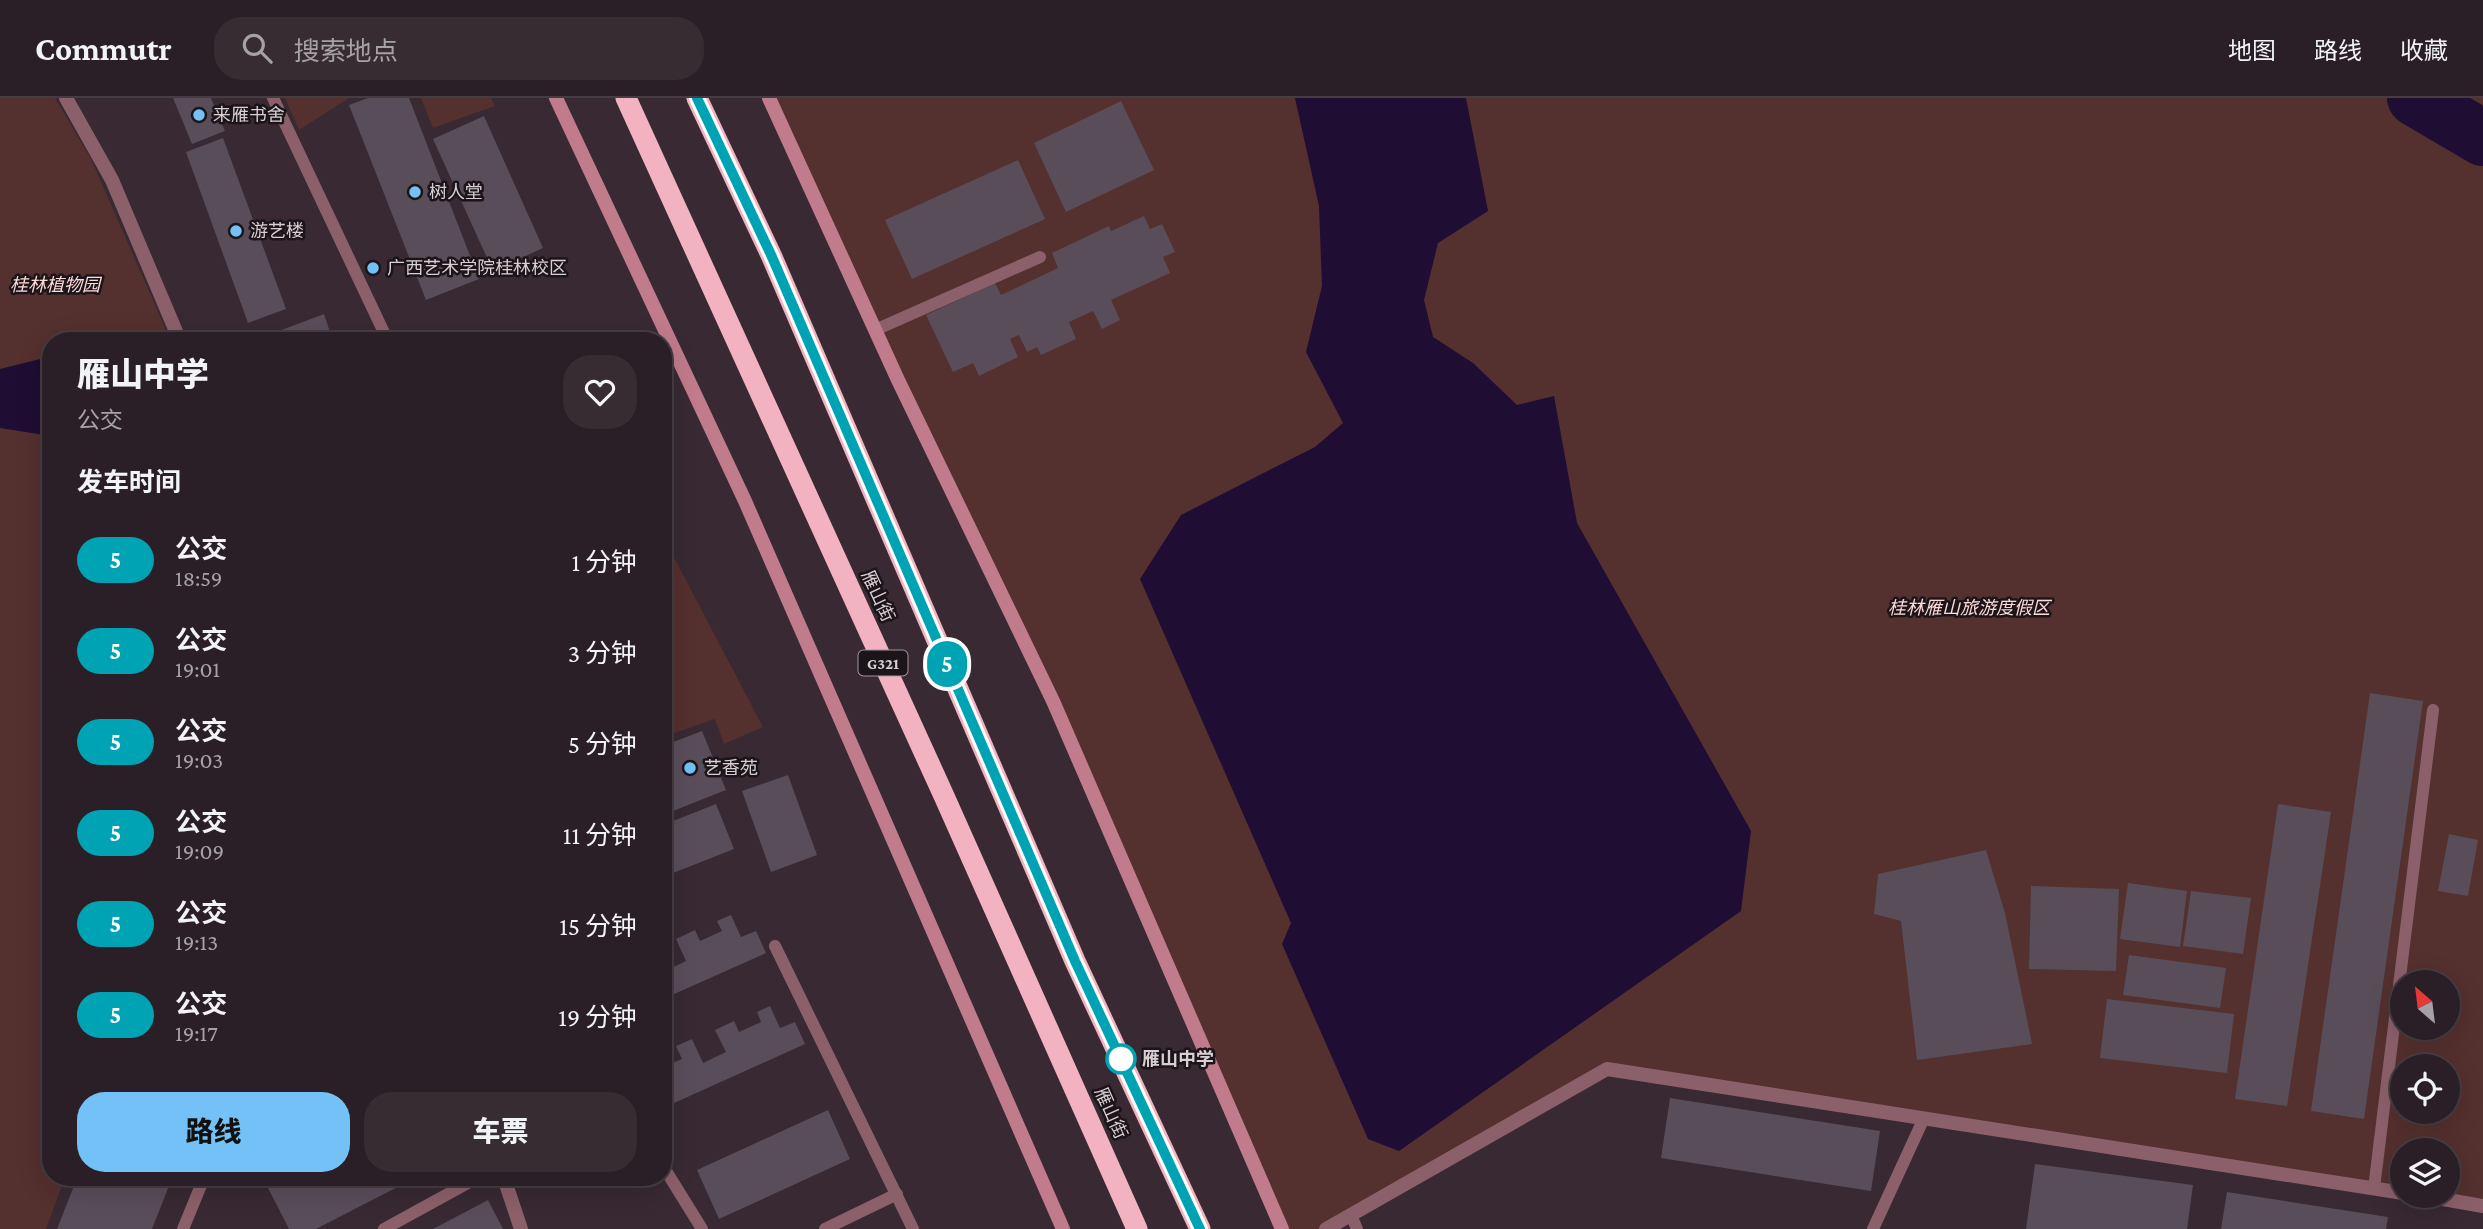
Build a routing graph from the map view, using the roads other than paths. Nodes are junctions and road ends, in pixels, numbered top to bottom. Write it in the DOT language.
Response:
graph roads {
  1 [pos="66,98"];
  2 [pos="273,98"];
  3 [pos="556,98"];
  4 [pos="626,98"];
  5 [pos="696,98"];
  6 [pos="769,98"];
  7 [pos="1040,257"];
  8 [pos="875,330"];
  9 [pos="176,332"];
  10 [pos="384,332"];
  11 [pos="666,332"];
  12 [pos="672,345"];
  13 [pos="2432,710"];
  14 [pos="775,946"];
  15 [pos="1924,1118"];
  16 [pos="672,1181"];
  17 [pos="201,1186"];
  18 [pos="462,1186"];
  19 [pos="507,1186"];
  20 [pos="2374,1188"];
  21 [pos="2390,1190"];
  22 [pos="897,1194"];
  23 [pos="2460,1202"];
  24 [pos="2483,1206"];
  25 [pos="1351,1215"];
  26 [pos="183,1229"];
  27 [pos="384,1229"];
  28 [pos="521,1229"];
  29 [pos="702,1229"];
  30 [pos="825,1229"];
  31 [pos="913,1229"];
  32 [pos="1063,1229"];
  33 [pos="1137,1229"];
  34 [pos="1200,1229"];
  35 [pos="1282,1229"];
  36 [pos="1326,1229"];
  37 [pos="1357,1229"];
  38 [pos="1873,1229"];
  1 -- 9 [label="street"];
  2 -- 10 [label="lane"];
  3 -- 11 [label="street"];
  4 -- 33 [label="highway, 雁山街 / G321"];
  5 -- 34 [label="highway, 雁山街"];
  6 -- 8 [label="street"];
  7 -- 8 [label="lane"];
  8 -- 35 [label="street"];
  12 -- 32 [label="street"];
  13 -- 20 [label="lane"];
  14 -- 22 [label="lane"];
  15 -- 20 [label="street"];
  15 -- 25 [label="street"];
  15 -- 38 [label="lane"];
  16 -- 29 [label="lane"];
  17 -- 26 [label="lane"];
  18 -- 27 [label="lane"];
  19 -- 28 [label="street"];
  20 -- 21 [label="street"];
  22 -- 30 [label="lane"];
  22 -- 31 [label="lane"];
  23 -- 24 [label="street"];
  25 -- 36 [label="street"];
  25 -- 37 [label="lane"];
}
